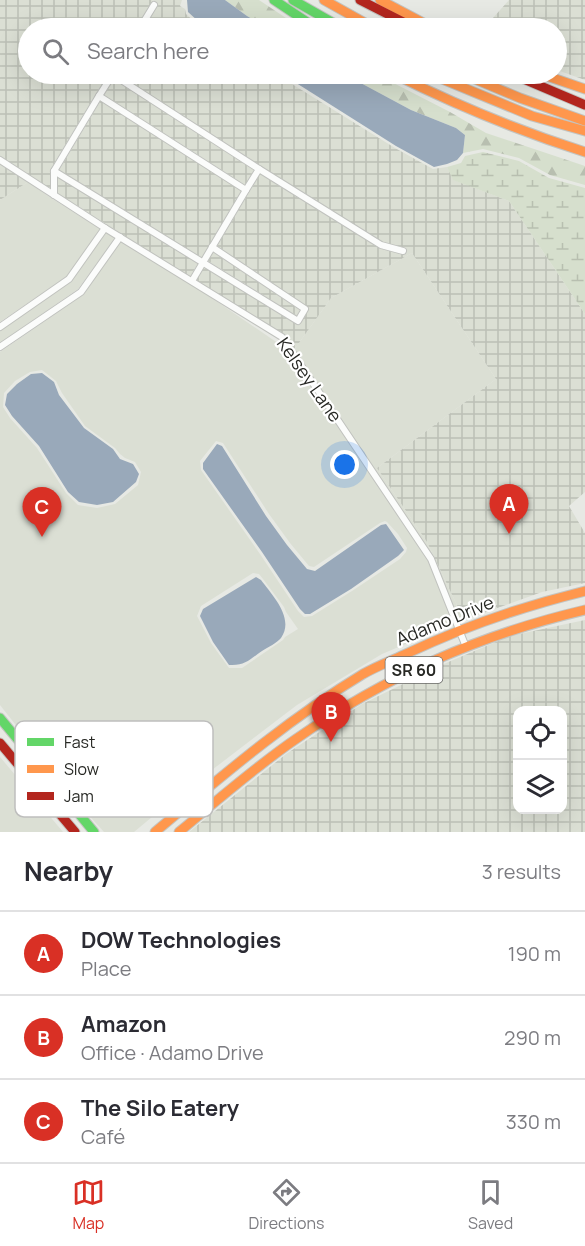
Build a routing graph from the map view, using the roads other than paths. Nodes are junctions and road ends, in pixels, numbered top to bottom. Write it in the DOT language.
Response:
graph roads {
  1 [pos="274,0"];
  2 [pos="293,0"];
  3 [pos="324,0"];
  4 [pos="360,0"];
  5 [pos="380,0"];
  6 [pos="154,5"];
  7 [pos="146,18"];
  8 [pos="301,18"];
  9 [pos="324,18"];
  10 [pos="356,18"];
  11 [pos="395,18"];
  12 [pos="415,18"];
  13 [pos="567,83"];
  14 [pos="107,84"];
  15 [pos="128,84"];
  16 [pos="413,84"];
  17 [pos="454,84"];
  18 [pos="487,84"];
  19 [pos="536,84"];
  20 [pos="585,89"];
  21 [pos="99,96"];
  22 [pos="585,105"];
  23 [pos="585,122"];
  24 [pos="585,131"];
  25 [pos="585,152"];
  26 [pos="0,160"];
  27 [pos="259,169"];
  28 [pos="54,171"];
  29 [pos="246,189"];
  30 [pos="54,195"];
  31 [pos="105,228"];
  32 [pos="120,237"];
  33 [pos="212,247"];
  34 [pos="403,251"];
  35 [pos="203,262"];
  36 [pos="192,281"];
  37 [pos="0,327"];
  38 [pos="0,347"];
  39 [pos="585,591"];
  40 [pos="585,610"];
  41 [pos="459,630"];
  42 [pos="466,647"];
  43 [pos="0,718"];
  44 [pos="15,736"];
  45 [pos="0,742"];
  46 [pos="15,760"];
  47 [pos="213,784"];
  48 [pos="213,803"];
  49 [pos="62,817"];
  50 [pos="82,817"];
  51 [pos="174,817"];
  52 [pos="196,817"];
  53 [pos="94,831"];
  54 [pos="75,832"];
  55 [pos="155,832"];
  56 [pos="178,832"];
  1 -- 8 [label="main road"];
  2 -- 9 [label="main road"];
  3 -- 10 [label="main road"];
  4 -- 11 [label="main road"];
  5 -- 12 [label="main road"];
  6 -- 7 [label="street"];
  13 -- 20 [label="main road"];
  14 -- 21 [label="street"];
  15 -- 27 [label="street"];
  16 -- 25 [label="main road"];
  17 -- 24 [label="main road"];
  18 -- 23 [label="main road"];
  19 -- 22 [label="main road"];
  21 -- 28 [label="street"];
  21 -- 29 [label="street"];
  26 -- 30 [label="street, Kelsey Lane"];
  27 -- 29 [label="street"];
  27 -- 34 [label="street"];
  28 -- 30 [label="street"];
  28 -- 35 [label="street"];
  29 -- 33 [label="street"];
  30 -- 31 [label="street, Kelsey Lane"];
  31 -- 32 [label="street, Kelsey Lane"];
  31 -- 37 [label="street"];
  32 -- 36 [label="street, Kelsey Lane"];
  32 -- 38 [label="street"];
  33 -- 35 [label="street"];
  33 -- 35 [label="street"];
  35 -- 36 [label="street"];
  36 -- 41 [label="street, Kelsey Lane"];
  39 -- 41 [label="main road, Adamo Drive / SR 60"];
  40 -- 42 [label="main road, Adamo Drive / SR 60"];
  41 -- 42 [label="street, Kelsey Lane"];
  41 -- 47 [label="main road, Adamo Drive / SR 60"];
  42 -- 48 [label="main road, Adamo Drive / SR 60"];
  43 -- 44 [label="main road"];
  45 -- 46 [label="main road"];
  49 -- 54 [label="main road"];
  50 -- 53 [label="main road"];
  51 -- 55 [label="main road, Adamo Drive / SR 60"];
  52 -- 56 [label="main road, Adamo Drive / SR 60"];
}
